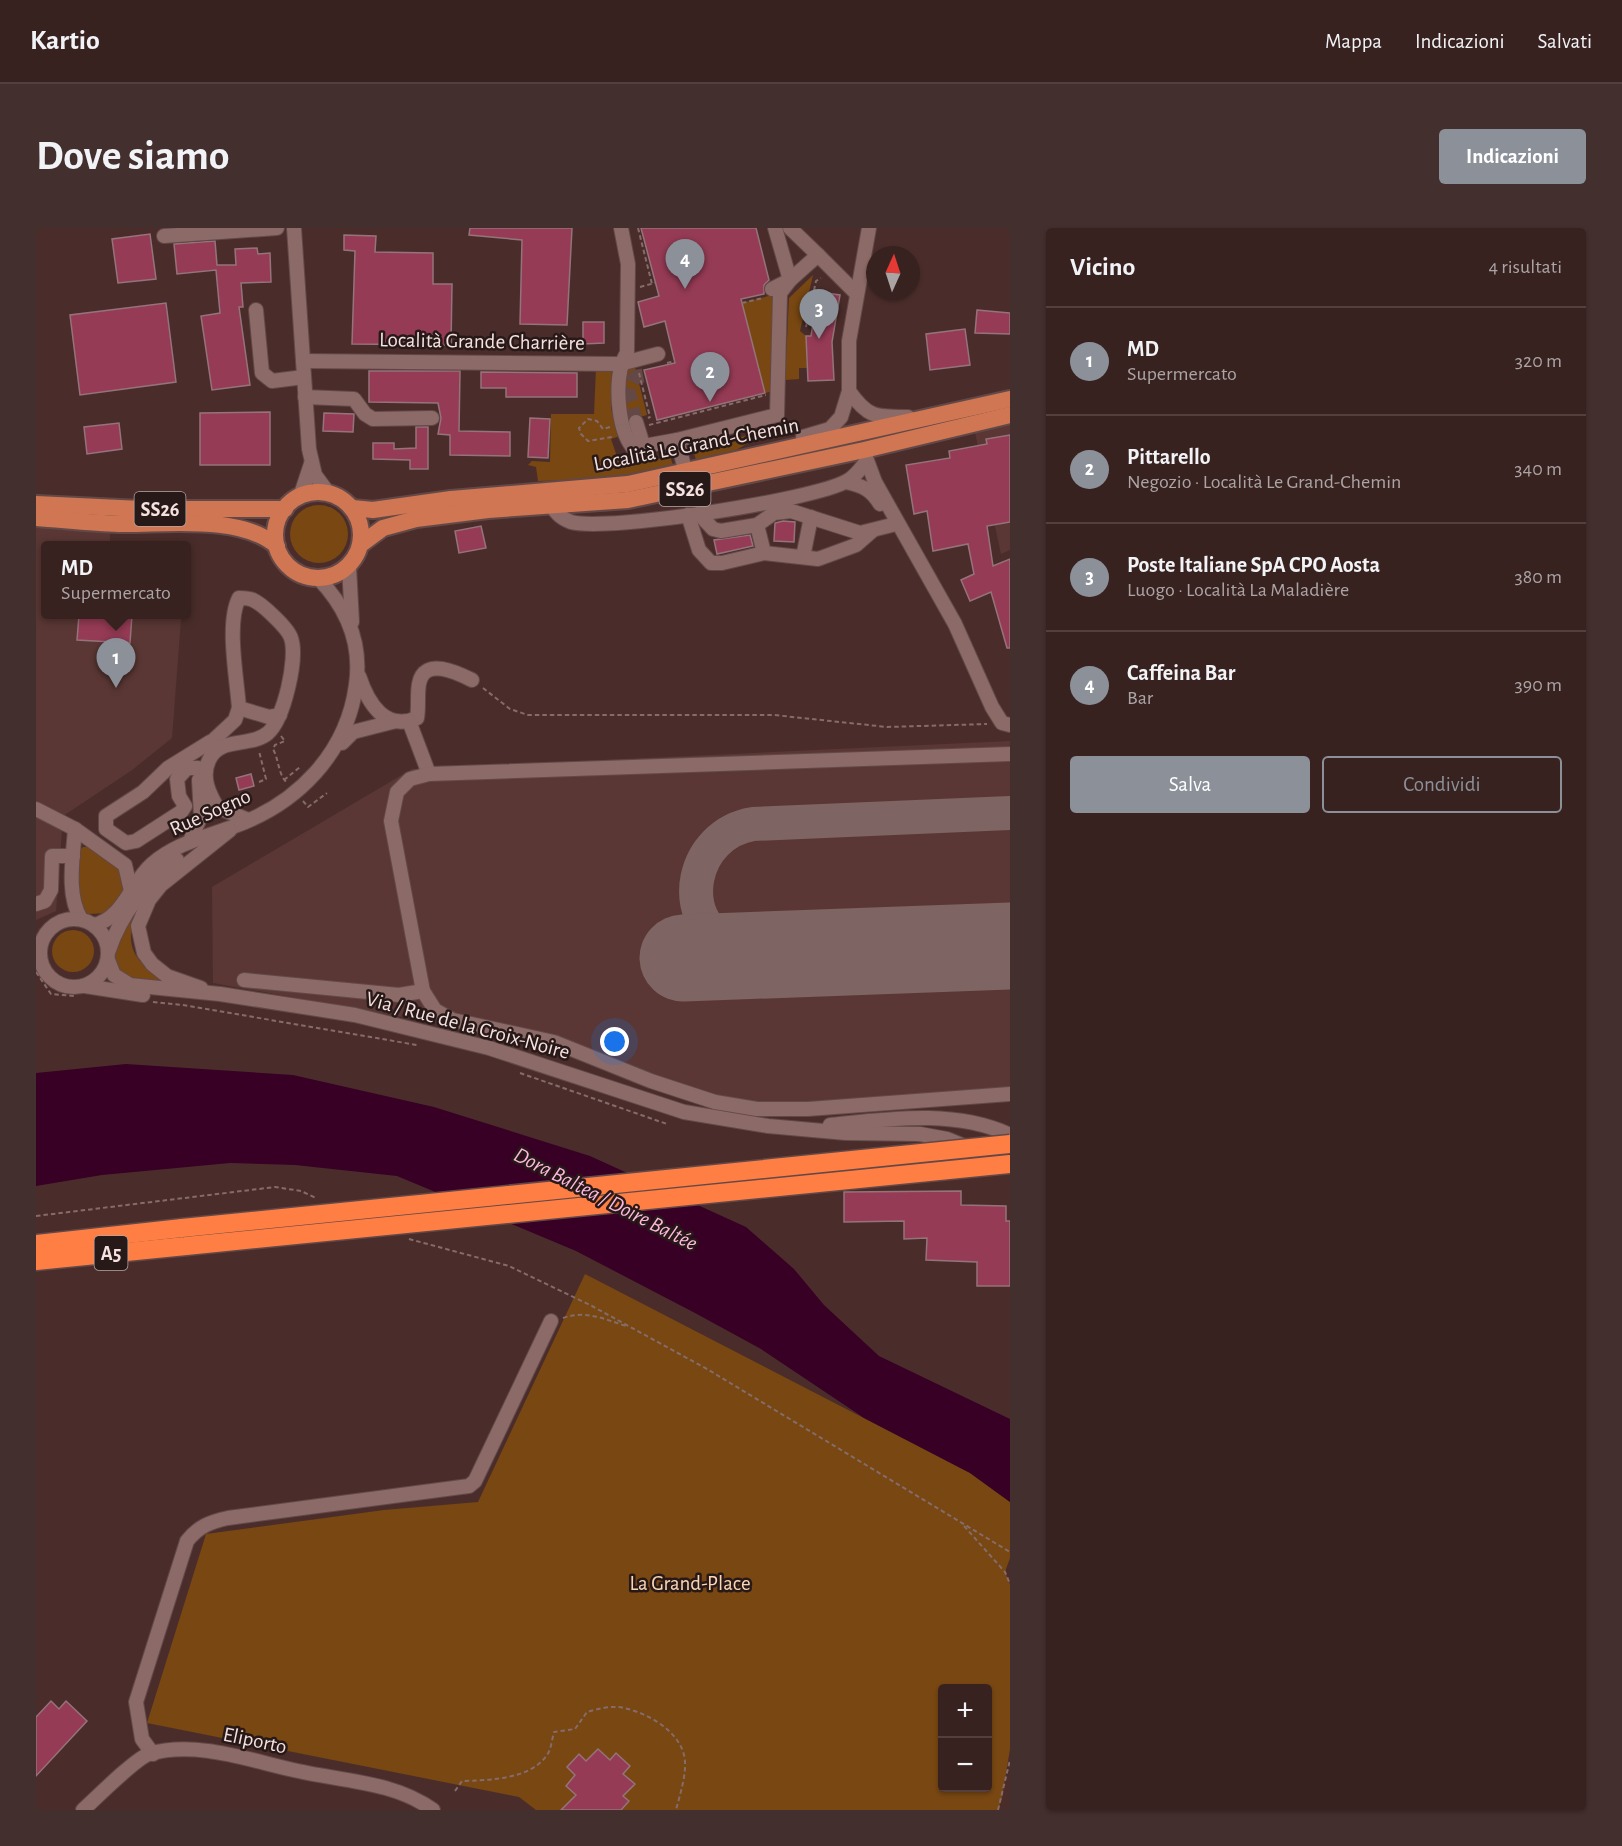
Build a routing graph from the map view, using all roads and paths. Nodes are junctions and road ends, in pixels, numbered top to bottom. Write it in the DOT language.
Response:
graph roads {
  1 [pos="277,228"];
  2 [pos="294,228"];
  3 [pos="621,228"];
  4 [pos="638,228"];
  5 [pos="775,228"];
  6 [pos="790,228"];
  7 [pos="869,228"];
  8 [pos="164,236"];
  9 [pos="818,255"];
  10 [pos="790,280"];
  11 [pos="655,283"];
  12 [pos="827,283"];
  13 [pos="772,289"];
  14 [pos="856,293"];
  15 [pos="256,310"];
  16 [pos="806,327"];
  17 [pos="662,359"];
  18 [pos="303,361"];
  19 [pos="675,361"];
  20 [pos="620,364"];
  21 [pos="638,370"];
  22 [pos="304,377"];
  23 [pos="778,391"];
  24 [pos="849,391"];
  25 [pos="305,397"];
  26 [pos="1010,399"];
  27 [pos="1010,415"];
  28 [pos="934,416"];
  29 [pos="432,418"];
  30 [pos="630,426"];
  31 [pos="603,429"];
  32 [pos="677,440"];
  33 [pos="865,456"];
  34 [pos="743,460"];
  35 [pos="311,464"];
  36 [pos="686,473"];
  37 [pos="846,482"];
  38 [pos="329,494"];
  39 [pos="300,497"];
  40 [pos="36,504"];
  41 [pos="551,505"];
  42 [pos="352,508"];
  43 [pos="285,509"];
  44 [pos="693,515"];
  45 [pos="811,517"];
  46 [pos="36,518"];
  47 [pos="757,525"];
  48 [pos="892,525"];
  49 [pos="872,531"];
  50 [pos="906,536"];
  51 [pos="360,545"];
  52 [pos="277,546"];
  53 [pos="764,553"];
  54 [pos="803,557"];
  55 [pos="349,566"];
  56 [pos="318,578"];
  57 [pos="352,631"];
  58 [pos="358,673"];
  59 [pos="472,680"];
  60 [pos="240,708"];
  61 [pos="277,721"];
  62 [pos="402,721"];
  63 [pos="1006,724"];
  64 [pos="256,738"];
  65 [pos="210,742"];
  66 [pos="336,749"];
  67 [pos="1010,754"];
  68 [pos="300,766"];
  69 [pos="198,768"];
  70 [pos="429,774"];
  71 [pos="284,780"];
  72 [pos="259,782"];
  73 [pos="294,791"];
  74 [pos="327,793"];
  75 [pos="36,809"];
  76 [pos="237,826"];
  77 [pos="75,829"];
  78 [pos="190,841"];
  79 [pos="73,856"];
  80 [pos="152,864"];
  81 [pos="125,865"];
  82 [pos="131,891"];
  83 [pos="36,904"];
  84 [pos="81,919"];
  85 [pos="94,925"];
  86 [pos="42,933"];
  87 [pos="38,952"];
  88 [pos="108,955"];
  89 [pos="36,972"];
  90 [pos="244,980"];
  91 [pos="84,991"];
  92 [pos="423,991"];
  93 [pos="220,994"];
  94 [pos="262,1000"];
  95 [pos="150,1002"];
  96 [pos="422,1046"];
  97 [pos="512,1071"];
  98 [pos="1010,1094"];
  99 [pos="667,1124"];
  100 [pos="801,1129"];
  101 [pos="1010,1135"];
  102 [pos="1010,1144"];
  103 [pos="1010,1164"];
  104 [pos="184,1237"];
  105 [pos="36,1244"];
  106 [pos="36,1261"];
  107 [pos="551,1321"];
  108 [pos="634,1328"];
  109 [pos="963,1524"];
  110 [pos="1010,1584"];
  111 [pos="153,1754"];
  112 [pos="1010,1760"];
  113 [pos="455,1791"];
  114 [pos="83,1810"];
  115 [pos="433,1810"];
  116 [pos="676,1810"];
  117 [pos="998,1810"];
  1 -- 8 [label="street"];
  2 -- 18 [label="street"];
  3 -- 20 [label="street"];
  4 -- 11 [label="path"];
  5 -- 10 [label="street"];
  6 -- 9 [label="street"];
  7 -- 14 [label="street"];
  9 -- 10 [label="street"];
  9 -- 14 [label="street"];
  10 -- 13 [label="street"];
  10 -- 23 [label="street"];
  12 -- 16 [label="path"];
  14 -- 24 [label="street"];
  15 -- 22 [label="street"];
  17 -- 19 [label="path"];
  17 -- 20 [label="street, Località Grande Charrière"];
  18 -- 20 [label="street, Località Grande Charrière"];
  18 -- 22 [label="street"];
  20 -- 30 [label="street"];
  21 -- 30 [label="path"];
  22 -- 25 [label="street"];
  23 -- 30 [label="path"];
  23 -- 32 [label="street"];
  24 -- 28 [label="street"];
  24 -- 34 [label="street"];
  25 -- 29 [label="street"];
  25 -- 35 [label="street"];
  26 -- 28 [label="main road, Località Le Grand-Chemin / SS26"];
  27 -- 33 [label="main road, Località Le Grand-Chemin / SS26"];
  28 -- 34 [label="main road, Località Le Grand-Chemin / SS26"];
  30 -- 31 [label="path"];
  30 -- 32 [label="street"];
  32 -- 36 [label="street"];
  33 -- 37 [label="street"];
  33 -- 41 [label="main road, Località Le Grand-Chemin / SS26"];
  33 -- 50 [label="street"];
  34 -- 36 [label="main road, Località Le Grand-Chemin / SS26"];
  35 -- 38 [label="street"];
  35 -- 39 [label="street"];
  36 -- 42 [label="main road, Località Le Grand-Chemin / SS26"];
  37 -- 44 [label="street"];
  37 -- 48 [label="street"];
  38 -- 39 [label="main road"];
  38 -- 42 [label="main road, Località Le Grand-Chemin"];
  39 -- 43 [label="main road"];
  40 -- 43 [label="main road, SS26"];
  41 -- 44 [label="street"];
  41 -- 51 [label="main road, Località Le Grand-Chemin / SS26"];
  42 -- 51 [label="main road"];
  43 -- 52 [label="main road"];
  44 -- 47 [label="street"];
  44 -- 53 [label="street"];
  45 -- 47 [label="street"];
  45 -- 49 [label="street"];
  45 -- 54 [label="street"];
  46 -- 52 [label="main road, SS26"];
  47 -- 53 [label="street"];
  48 -- 49 [label="street"];
  48 -- 50 [label="street"];
  49 -- 54 [label="street"];
  50 -- 63 [label="street"];
  51 -- 55 [label="main road, Località Le Grand-Chemin"];
  52 -- 56 [label="main road"];
  53 -- 54 [label="street"];
  55 -- 56 [label="main road"];
  55 -- 57 [label="street, Rue Sogno"];
  56 -- 57 [label="street, Rue Sogno"];
  57 -- 58 [label="street, Rue Sogno"];
  58 -- 62 [label="street"];
  58 -- 66 [label="street, Rue Sogno"];
  59 -- 62 [label="street"];
  59 -- 63 [label="path"];
  60 -- 61 [label="street"];
  60 -- 61 [label="street"];
  60 -- 65 [label="street"];
  61 -- 64 [label="street"];
  61 -- 71 [label="path"];
  62 -- 66 [label="street"];
  62 -- 70 [label="street"];
  64 -- 72 [label="path"];
  64 -- 76 [label="street"];
  65 -- 69 [label="street"];
  65 -- 69 [label="street"];
  66 -- 73 [label="street, Rue Sogno"];
  67 -- 70 [label="street"];
  68 -- 71 [label="path"];
  69 -- 78 [label="street"];
  70 -- 92 [label="street"];
  71 -- 73 [label="path"];
  73 -- 74 [label="path"];
  73 -- 76 [label="street, Rue Sogno"];
  75 -- 77 [label="street"];
  76 -- 78 [label="street, Rue Sogno"];
  76 -- 88 [label="street, Rue Sogno"];
  76 -- 93 [label="street"];
  77 -- 79 [label="street"];
  77 -- 81 [label="street"];
  78 -- 80 [label="street, Rue Sogno"];
  79 -- 83 [label="street"];
  79 -- 84 [label="street"];
  80 -- 81 [label="street"];
  80 -- 82 [label="street, Rue Sogno"];
  81 -- 82 [label="street"];
  82 -- 85 [label="street, Rue Sogno"];
  84 -- 85 [label="street"];
  84 -- 86 [label="street"];
  85 -- 88 [label="street"];
  86 -- 87 [label="street"];
  87 -- 91 [label="street"];
  88 -- 91 [label="street"];
  88 -- 93 [label="street, Via / Rue de la Croix-Noire"];
  89 -- 91 [label="path"];
  90 -- 92 [label="street"];
  91 -- 94 [label="street, Via / Rue de la Croix-Noire"];
  92 -- 98 [label="street"];
  93 -- 94 [label="street, Via / Rue de la Croix-Noire"];
  94 -- 100 [label="street, Via / Rue de la Croix-Noire"];
  95 -- 96 [label="path"];
  97 -- 99 [label="path"];
  100 -- 101 [label="street, Via / Rue de la Croix-Noire"];
  100 -- 103 [label="street, Via / Rue de la Croix-Noire"];
  102 -- 104 [label="highway, A5, bridge"];
  103 -- 104 [label="highway, A5, bridge"];
  104 -- 105 [label="highway, A5"];
  104 -- 106 [label="highway, A5"];
  107 -- 108 [label="path"];
  107 -- 111 [label="street"];
  109 -- 110 [label="path"];
  111 -- 114 [label="street, Eliporto"];
  111 -- 115 [label="street, Eliporto"];
  112 -- 117 [label="path"];
  113 -- 116 [label="path"];
}
